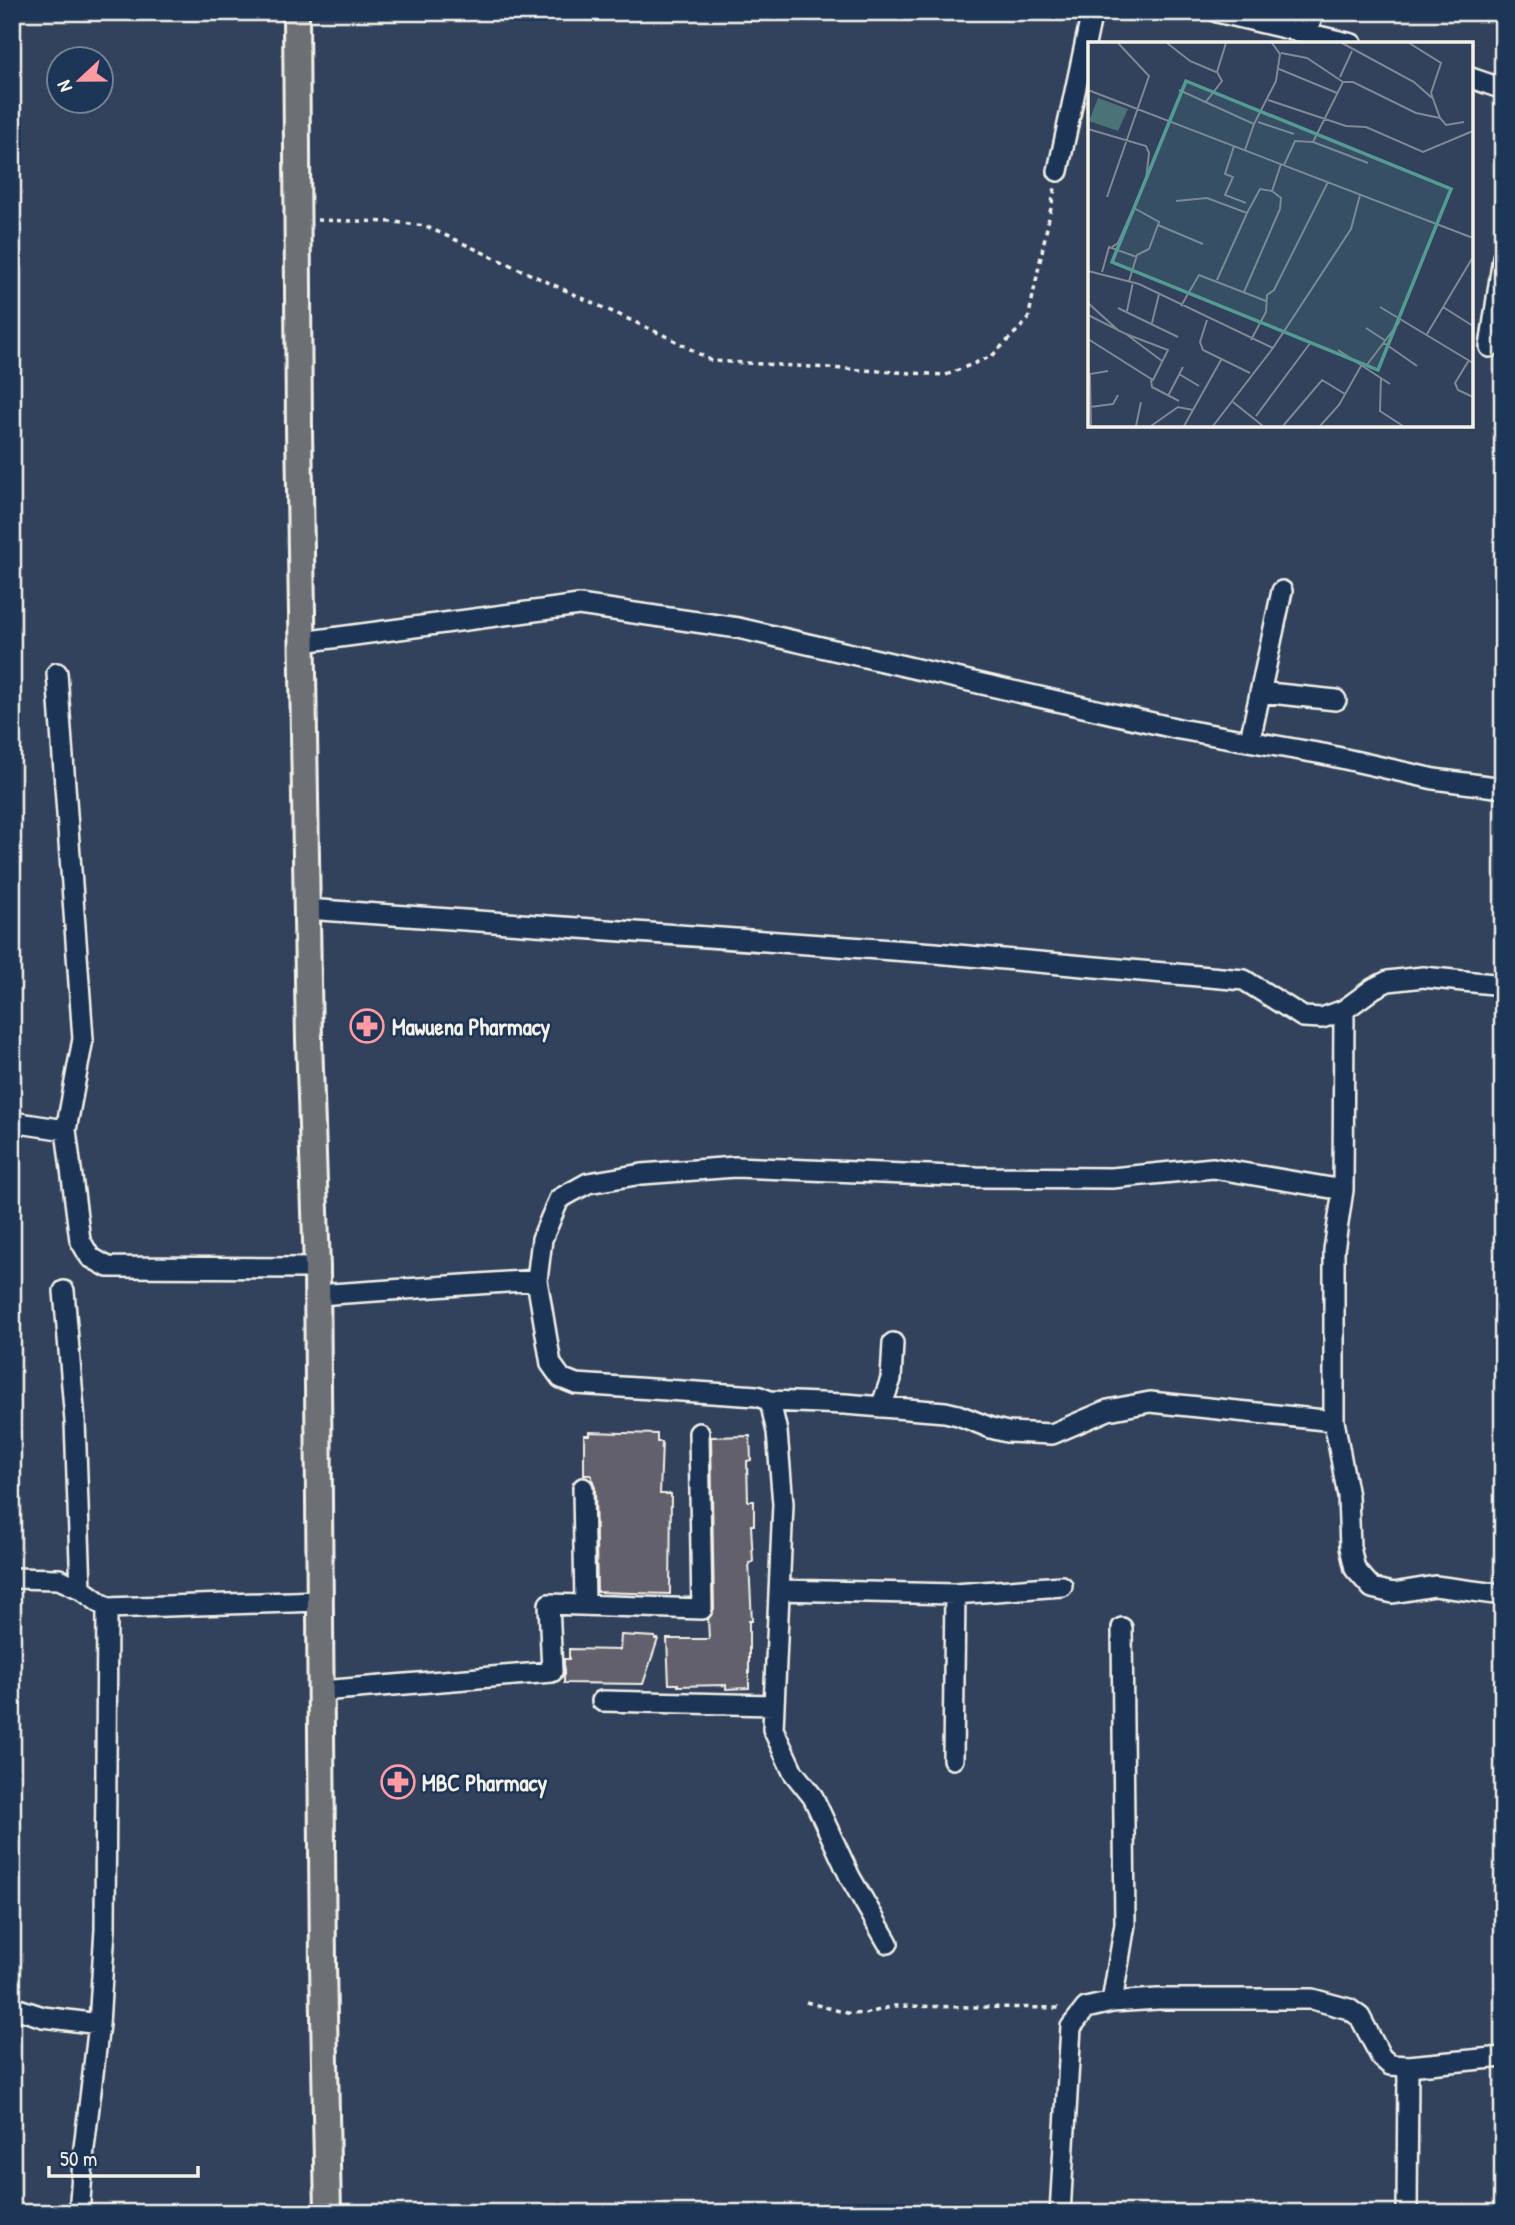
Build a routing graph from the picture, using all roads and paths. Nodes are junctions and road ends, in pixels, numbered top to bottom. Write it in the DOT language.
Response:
graph roads {
  1 [pos="296,12"];
  2 [pos="1092,12"];
  3 [pos="1217,12"];
  4 [pos="1313,12"];
  5 [pos="1308,32"];
  6 [pos="1284,36"];
  7 [pos="1345,42"];
  8 [pos="1473,79"];
  9 [pos="1503,89"];
  10 [pos="1058,171"];
  11 [pos="298,220"];
  12 [pos="1503,257"];
  13 [pos="1490,347"];
  14 [pos="1282,591"];
  15 [pos="302,642"];
  16 [pos="57,673"];
  17 [pos="1261,692"];
  18 [pos="1336,700"];
  19 [pos="1250,740"];
  20 [pos="1503,788"];
  21 [pos="306,909"];
  22 [pos="1503,985"];
  23 [pos="1344,1010"];
  24 [pos="12,1122"];
  25 [pos="66,1130"];
  26 [pos="1343,1190"];
  27 [pos="317,1268"];
  28 [pos="537,1280"];
  29 [pos="64,1292"];
  30 [pos="317,1296"];
  31 [pos="893,1343"];
  32 [pos="770,1401"];
  33 [pos="880,1407"];
  34 [pos="1334,1421"];
  35 [pos="699,1433"];
  36 [pos="583,1488"];
  37 [pos="12,1578"];
  38 [pos="1062,1586"];
  39 [pos="81,1589"];
  40 [pos="779,1590"];
  41 [pos="955,1594"];
  42 [pos="1503,1595"];
  43 [pos="320,1601"];
  44 [pos="585,1605"];
  45 [pos="107,1608"];
  46 [pos="1122,1628"];
  47 [pos="321,1691"];
  48 [pos="602,1701"];
  49 [pos="774,1705"];
  50 [pos="953,1759"];
  51 [pos="888,1943"];
  52 [pos="806,2002"];
  53 [pos="1112,2002"];
  54 [pos="12,2007"];
  55 [pos="1086,2008"];
  56 [pos="99,2024"];
  57 [pos="1503,2057"];
  58 [pos="1408,2066"];
  59 [pos="79,2213"];
  60 [pos="328,2213"];
  61 [pos="1060,2213"];
  62 [pos="1407,2213"];
  1 -- 11 [label="main road"];
  2 -- 10 [label="street"];
  3 -- 6 [label="street"];
  4 -- 5 [label="street"];
  5 -- 6 [label="street"];
  5 -- 7 [label="street"];
  8 -- 9 [label="street"];
  10 -- 11 [label="path"];
  11 -- 15 [label="main road"];
  12 -- 13 [label="street"];
  14 -- 17 [label="street"];
  15 -- 19 [label="street"];
  15 -- 21 [label="main road"];
  16 -- 25 [label="street"];
  17 -- 18 [label="street"];
  17 -- 19 [label="street"];
  19 -- 20 [label="street"];
  21 -- 23 [label="street"];
  21 -- 27 [label="main road"];
  22 -- 23 [label="street"];
  23 -- 26 [label="street"];
  24 -- 25 [label="street"];
  25 -- 27 [label="street"];
  26 -- 28 [label="street"];
  26 -- 34 [label="street"];
  27 -- 30 [label="main road"];
  28 -- 30 [label="street"];
  28 -- 32 [label="street"];
  29 -- 39 [label="street"];
  30 -- 43 [label="main road"];
  31 -- 33 [label="street"];
  32 -- 33 [label="street"];
  32 -- 40 [label="street"];
  33 -- 34 [label="street"];
  34 -- 42 [label="street"];
  35 -- 44 [label="street"];
  36 -- 44 [label="street"];
  37 -- 39 [label="street"];
  38 -- 41 [label="street"];
  39 -- 45 [label="street"];
  40 -- 41 [label="street"];
  40 -- 49 [label="street"];
  41 -- 50 [label="street"];
  43 -- 45 [label="street"];
  43 -- 47 [label="main road"];
  44 -- 47 [label="street"];
  45 -- 56 [label="street"];
  46 -- 53 [label="street"];
  47 -- 60 [label="main road"];
  48 -- 49 [label="street"];
  49 -- 51 [label="street"];
  52 -- 55 [label="path"];
  53 -- 55 [label="street"];
  53 -- 58 [label="street"];
  54 -- 56 [label="street"];
  55 -- 61 [label="street"];
  56 -- 59 [label="street"];
  57 -- 58 [label="street"];
  58 -- 62 [label="street"];
}
